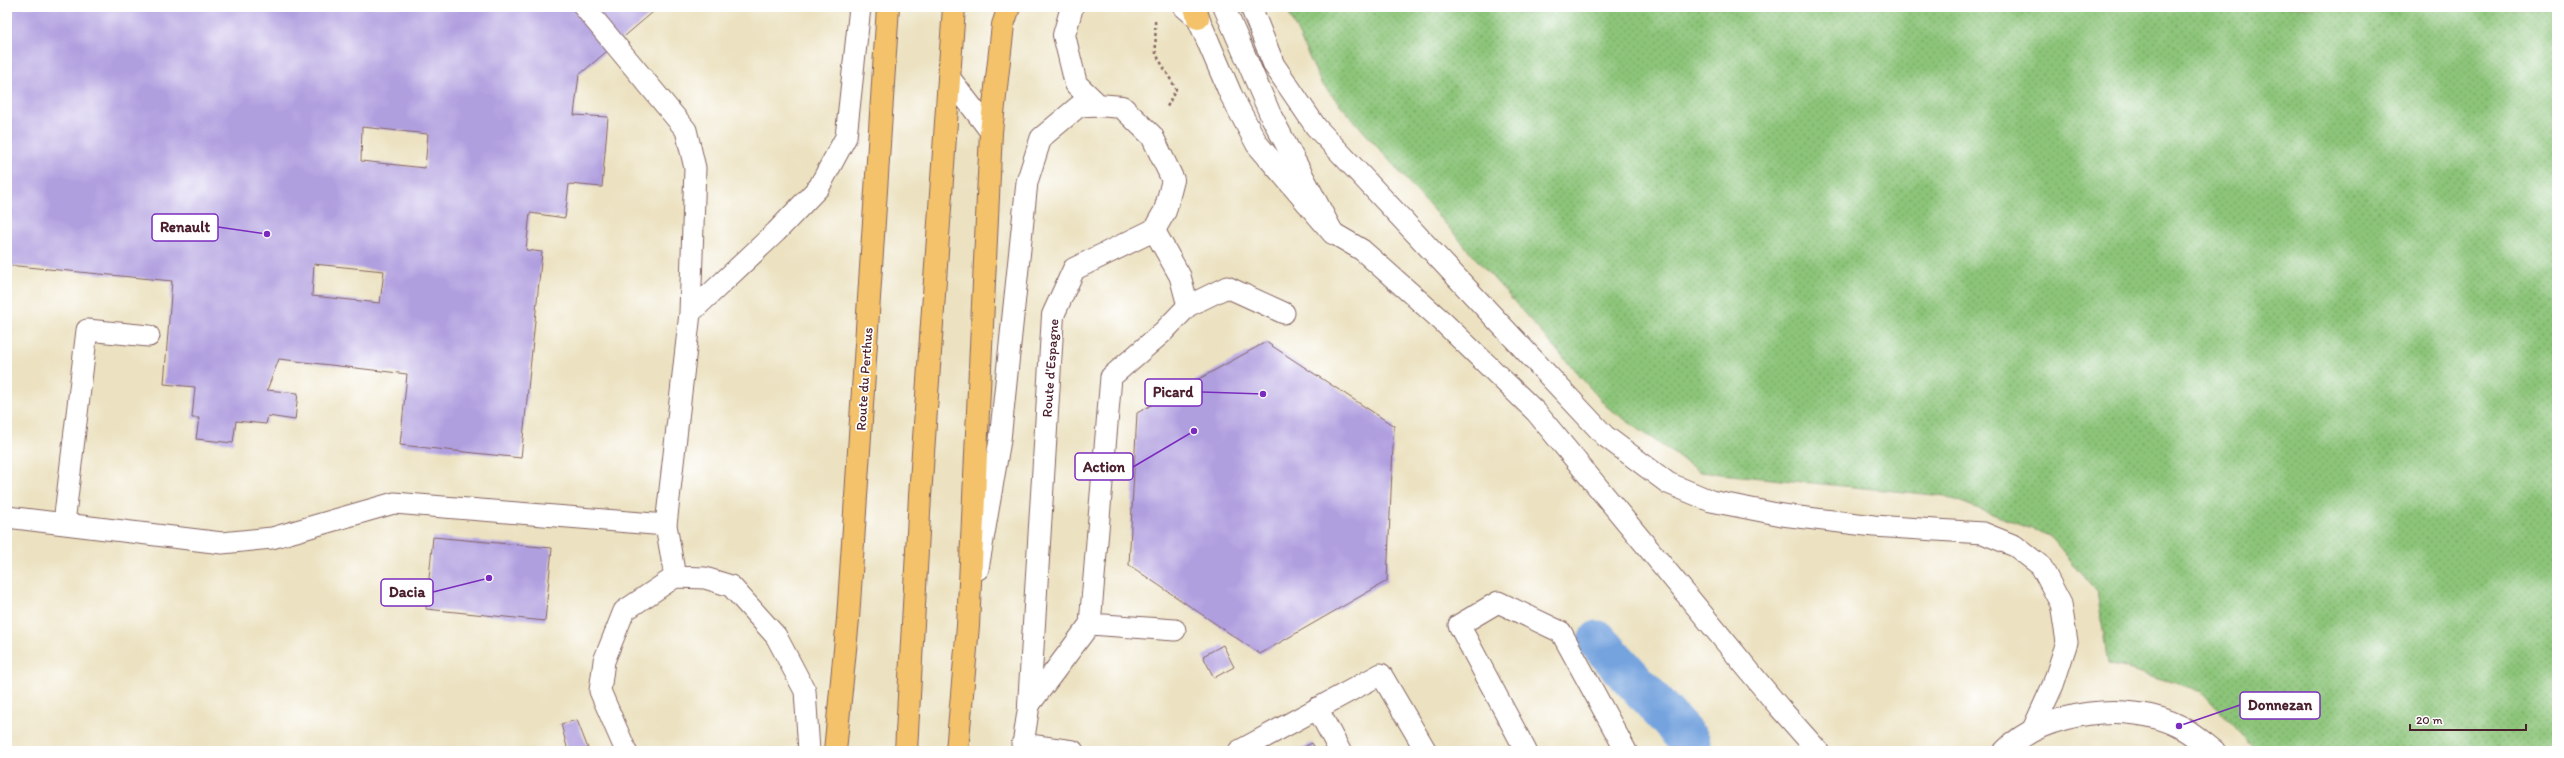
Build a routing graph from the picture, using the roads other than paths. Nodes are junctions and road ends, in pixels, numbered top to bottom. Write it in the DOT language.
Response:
graph roads {
  1 [pos="584,7"];
  2 [pos="860,7"];
  3 [pos="888,7"];
  4 [pos="954,7"];
  5 [pos="1009,7"];
  6 [pos="1072,7"];
  7 [pos="1224,7"];
  8 [pos="1251,7"];
  9 [pos="1193,11"];
  10 [pos="949,77"];
  11 [pos="1098,105"];
  12 [pos="991,132"];
  13 [pos="1154,230"];
  14 [pos="1333,233"];
  15 [pos="1188,306"];
  16 [pos="690,313"];
  17 [pos="1284,313"];
  18 [pos="149,336"];
  19 [pos="7,517"];
  20 [pos="64,523"];
  21 [pos="666,525"];
  22 [pos="675,577"];
  23 [pos="1090,624"];
  24 [pos="968,626"];
  25 [pos="1175,630"];
  26 [pos="1029,705"];
  27 [pos="1317,708"];
  28 [pos="2032,731"];
  29 [pos="1022,747"];
  30 [pos="626,751"];
  31 [pos="809,751"];
  32 [pos="835,751"];
  33 [pos="906,751"];
  34 [pos="957,751"];
  35 [pos="1072,751"];
  36 [pos="1239,751"];
  37 [pos="1340,751"];
  38 [pos="1426,751"];
  39 [pos="1526,751"];
  40 [pos="1626,751"];
  41 [pos="1818,751"];
  42 [pos="2005,751"];
  43 [pos="2214,751"];
  1 -- 16 [label="lane"];
  2 -- 16 [label="lane"];
  3 -- 32 [label="main road, Route du Perthus"];
  4 -- 10 [label="main road"];
  5 -- 12 [label="main road"];
  6 -- 11 [label="street"];
  7 -- 14 [label="lane"];
  8 -- 28 [label="lane"];
  9 -- 14 [label="street"];
  10 -- 12 [label="lane"];
  10 -- 33 [label="main road"];
  11 -- 13 [label="street"];
  11 -- 24 [label="lane"];
  12 -- 24 [label="main road"];
  13 -- 15 [label="lane"];
  13 -- 26 [label="street, Route d'Espagne"];
  14 -- 41 [label="lane"];
  15 -- 17 [label="lane"];
  15 -- 23 [label="lane"];
  16 -- 21 [label="lane"];
  18 -- 20 [label="lane"];
  19 -- 20 [label="lane"];
  20 -- 21 [label="lane"];
  21 -- 22 [label="lane"];
  22 -- 30 [label="lane"];
  22 -- 31 [label="lane"];
  23 -- 25 [label="lane"];
  23 -- 26 [label="lane"];
  24 -- 34 [label="main road"];
  26 -- 29 [label="lane"];
  27 -- 36 [label="lane"];
  27 -- 37 [label="lane"];
  27 -- 38 [label="lane"];
  28 -- 42 [label="street"];
  28 -- 43 [label="street"];
  29 -- 35 [label="lane"];
  39 -- 40 [label="lane"];
}
